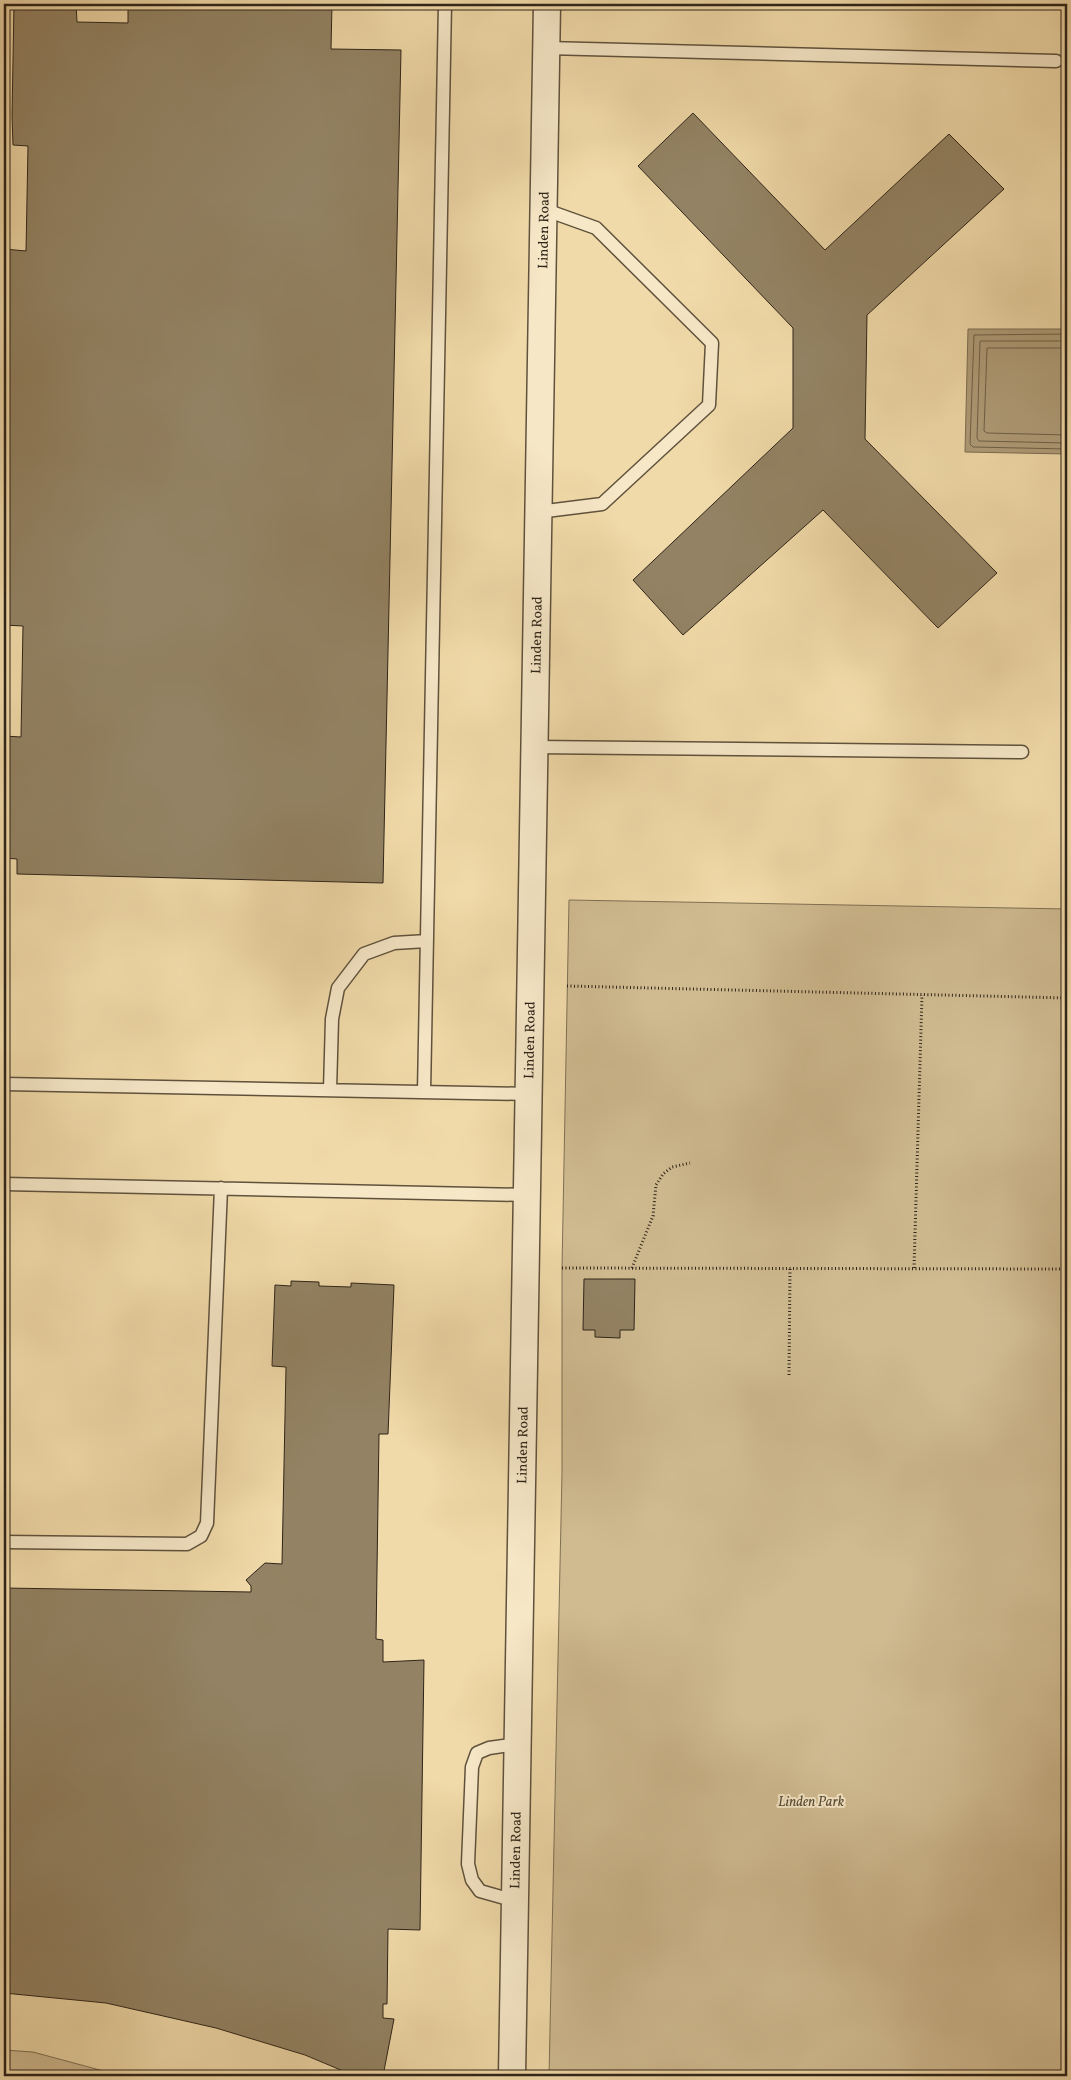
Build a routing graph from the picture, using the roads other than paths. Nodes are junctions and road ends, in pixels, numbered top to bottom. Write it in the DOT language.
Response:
graph roads {
  1 [pos="445,4"];
  2 [pos="547,4"];
  3 [pos="546,48"];
  4 [pos="1056,61"];
  5 [pos="543,209"];
  6 [pos="538,512"];
  7 [pos="534,747"];
  8 [pos="1022,752"];
  9 [pos="427,942"];
  10 [pos="4,1084"];
  11 [pos="330,1090"];
  12 [pos="424,1092"];
  13 [pos="528,1094"];
  14 [pos="4,1184"];
  15 [pos="220,1188"];
  16 [pos="526,1195"];
  17 [pos="4,1542"];
  18 [pos="517,1744"];
  19 [pos="514,1901"];
  20 [pos="512,2076"];
  1 -- 9 [label="lane"];
  2 -- 3 [label="street, Linden Road"];
  3 -- 4 [label="lane"];
  3 -- 5 [label="street, Linden Road"];
  5 -- 6 [label="street, Linden Road"];
  5 -- 6 [label="lane"];
  6 -- 7 [label="street, Linden Road"];
  7 -- 8 [label="lane"];
  7 -- 13 [label="street, Linden Road"];
  9 -- 11 [label="lane"];
  9 -- 12 [label="lane"];
  10 -- 11 [label="lane"];
  11 -- 12 [label="lane"];
  12 -- 13 [label="lane"];
  13 -- 16 [label="street, Linden Road"];
  14 -- 15 [label="lane"];
  15 -- 16 [label="lane"];
  15 -- 17 [label="lane"];
  16 -- 18 [label="street, Linden Road"];
  18 -- 19 [label="street, Linden Road"];
  18 -- 19 [label="lane"];
  19 -- 20 [label="street, Linden Road"];
}
